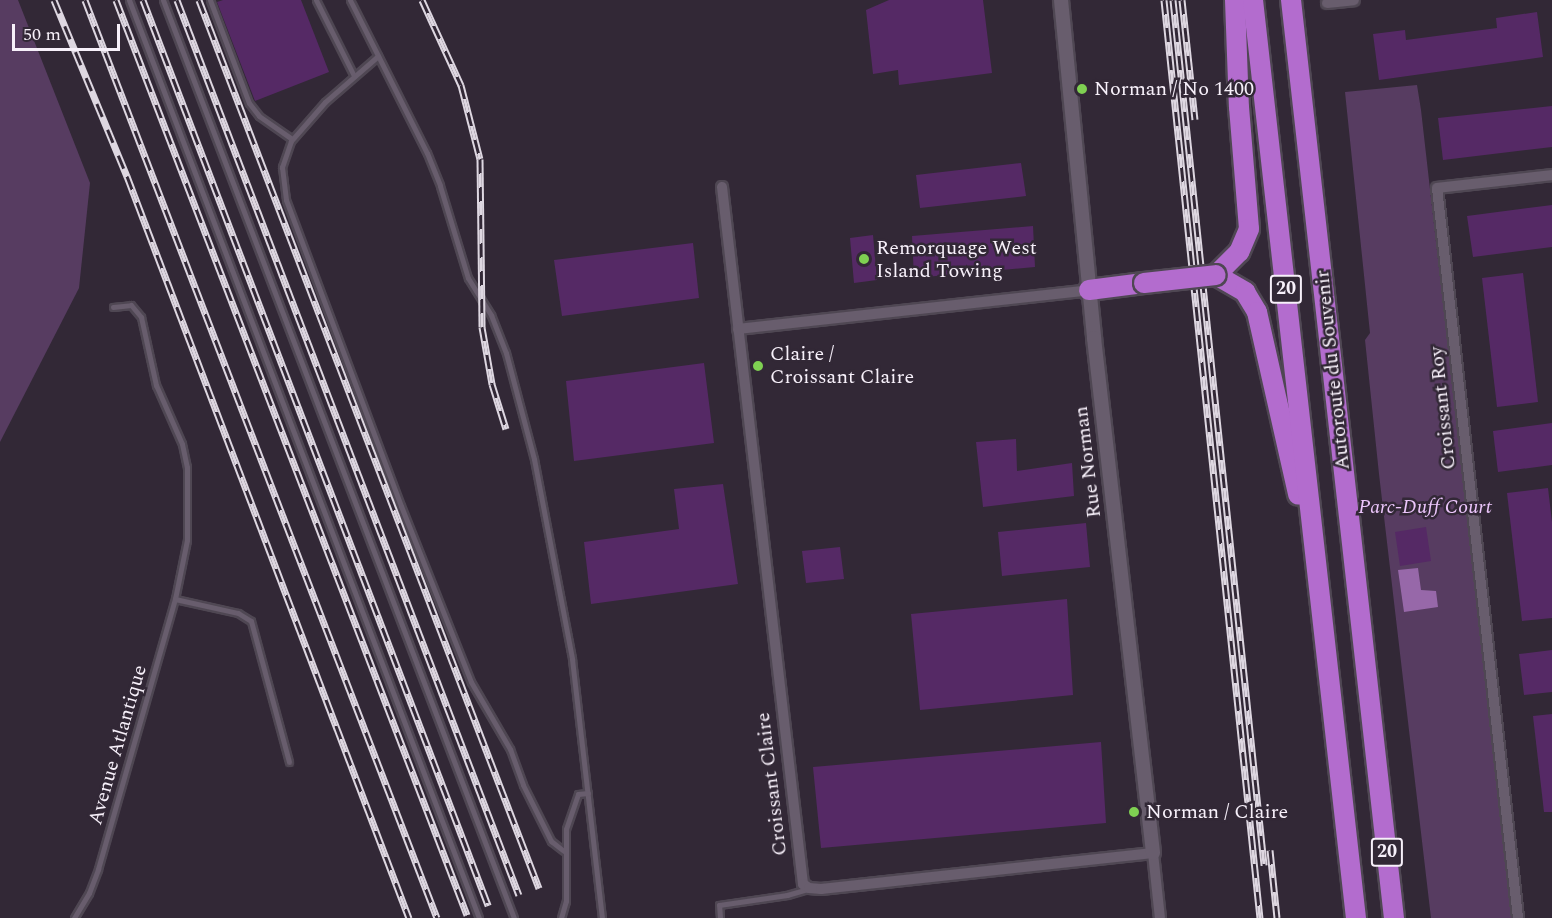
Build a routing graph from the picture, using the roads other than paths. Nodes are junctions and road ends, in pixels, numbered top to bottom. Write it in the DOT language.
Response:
graph roads {
  1 [pos="129,0"];
  2 [pos="163,0"];
  3 [pos="210,0"];
  4 [pos="316,0"];
  5 [pos="350,0"];
  6 [pos="1061,0"];
  7 [pos="1235,0"];
  8 [pos="1253,0"];
  9 [pos="1291,0"];
  10 [pos="1354,0"];
  11 [pos="1327,3"];
  12 [pos="378,56"];
  13 [pos="354,76"];
  14 [pos="292,139"];
  15 [pos="1552,175"];
  16 [pos="722,187"];
  17 [pos="1220,274"];
  18 [pos="1089,290"];
  19 [pos="113,307"];
  20 [pos="738,329"];
  21 [pos="1318,579"];
  22 [pos="175,599"];
  23 [pos="289,762"];
  24 [pos="588,794"];
  25 [pos="564,851"];
  26 [pos="1153,853"];
  27 [pos="809,888"];
  28 [pos="479,916"];
  29 [pos="74,918"];
  30 [pos="514,918"];
  31 [pos="563,918"];
  32 [pos="602,918"];
  33 [pos="720,918"];
  34 [pos="1160,918"];
  35 [pos="1356,918"];
  36 [pos="1394,918"];
  37 [pos="1518,918"];
  1 -- 28 [label="lane"];
  2 -- 30 [label="lane"];
  3 -- 14 [label="lane"];
  4 -- 13 [label="lane"];
  5 -- 12 [label="lane"];
  6 -- 18 [label="street, Rue Norman"];
  7 -- 17 [label="highway"];
  8 -- 21 [label="highway, Autoroute du Souvenir / 20"];
  9 -- 36 [label="highway, Autoroute du Souvenir / 20"];
  10 -- 11 [label="street"];
  12 -- 13 [label="lane"];
  12 -- 24 [label="lane"];
  13 -- 14 [label="lane"];
  14 -- 25 [label="lane"];
  15 -- 37 [label="street, Croissant Roy"];
  16 -- 20 [label="street, Croissant Claire"];
  17 -- 18 [label="highway, bridge"];
  17 -- 21 [label="highway"];
  18 -- 20 [label="street"];
  18 -- 26 [label="street, Rue Norman"];
  19 -- 22 [label="lane, Avenue Atlantique"];
  20 -- 27 [label="street, Croissant Claire"];
  21 -- 35 [label="highway, Autoroute du Souvenir / 20"];
  22 -- 23 [label="lane"];
  22 -- 29 [label="lane, Avenue Atlantique"];
  24 -- 25 [label="lane"];
  24 -- 32 [label="lane"];
  25 -- 31 [label="lane"];
  26 -- 27 [label="street"];
  26 -- 34 [label="street, Rue Norman"];
  27 -- 33 [label="lane"];
}
